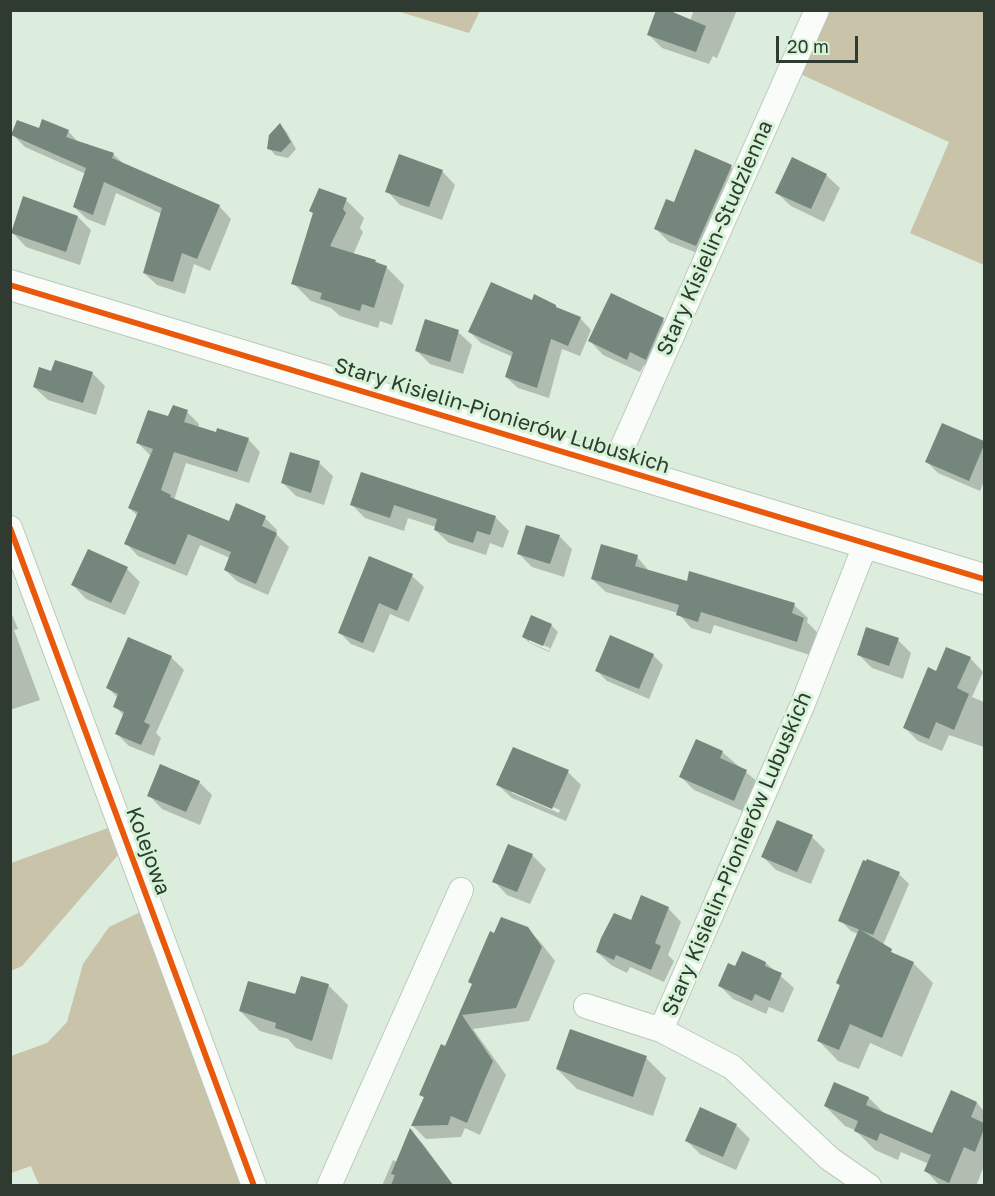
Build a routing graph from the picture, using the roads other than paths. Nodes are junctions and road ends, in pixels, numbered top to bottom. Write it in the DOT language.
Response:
graph roads {
  1 [pos="817,10"];
  2 [pos="10,285"];
  3 [pos="614,466"];
  4 [pos="10,528"];
  5 [pos="866,543"];
  6 [pos="984,579"];
  7 [pos="461,890"];
  8 [pos="586,1006"];
  9 [pos="661,1030"];
  10 [pos="254,1185"];
  11 [pos="329,1185"];
  12 [pos="869,1185"];
  1 -- 3 [label="street, Stary Kisielin-Studzienna"];
  2 -- 3 [label="street, Stary Kisielin-Pionierów Lubuskich"];
  3 -- 5 [label="street, Stary Kisielin-Pionierów Lubuskich"];
  4 -- 10 [label="street, Kolejowa"];
  5 -- 6 [label="street, Stary Kisielin-Pionierów Lubuskich"];
  5 -- 9 [label="street, Stary Kisielin-Pionierów Lubuskich"];
  7 -- 11 [label="street"];
  8 -- 9 [label="street, Stary Kisielin-Pionierów Lubuskich"];
  9 -- 12 [label="street, Stary Kisielin-Pionierów Lubuskich"];
}
